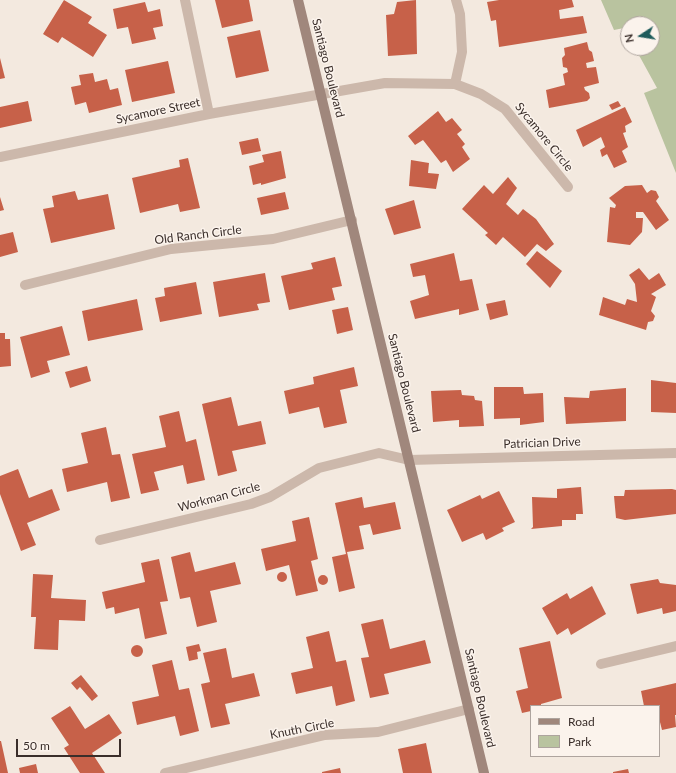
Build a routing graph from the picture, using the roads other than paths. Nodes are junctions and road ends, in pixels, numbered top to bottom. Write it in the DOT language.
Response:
graph roads {
  1 [pos="185,0"];
  2 [pos="298,0"];
  3 [pos="456,0"];
  4 [pos="456,84"];
  5 [pos="321,94"];
  6 [pos="209,114"];
  7 [pos="0,157"];
  8 [pos="568,187"];
  9 [pos="352,220"];
  10 [pos="25,286"];
  11 [pos="676,453"];
  12 [pos="409,460"];
  13 [pos="100,540"];
  14 [pos="676,646"];
  15 [pos="601,664"];
  16 [pos="469,710"];
  17 [pos="165,773"];
  18 [pos="484,773"];
  1 -- 6 [label="street"];
  2 -- 5 [label="street, Santiago Boulevard"];
  3 -- 4 [label="street"];
  4 -- 5 [label="street, Sycamore Circle"];
  4 -- 8 [label="street, Sycamore Circle"];
  5 -- 6 [label="street, Sycamore Street"];
  5 -- 9 [label="street, Santiago Boulevard"];
  6 -- 7 [label="street, Sycamore Street"];
  9 -- 10 [label="street, Old Ranch Circle"];
  9 -- 12 [label="street, Santiago Boulevard"];
  11 -- 12 [label="street, Patrician Drive"];
  12 -- 13 [label="street, Workman Circle"];
  12 -- 16 [label="street, Santiago Boulevard"];
  14 -- 15 [label="street"];
  16 -- 17 [label="street, Knuth Circle"];
  16 -- 18 [label="street, Santiago Boulevard"];
}
